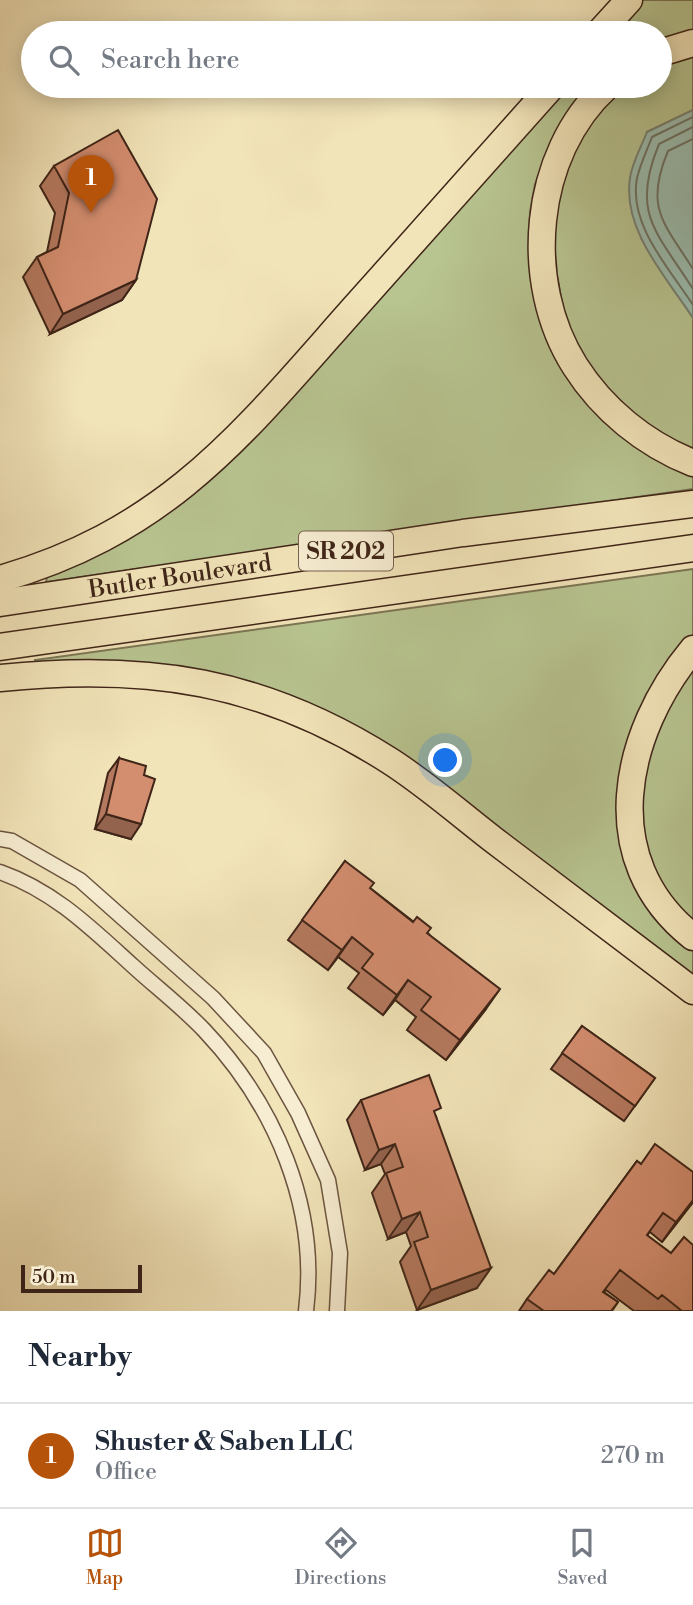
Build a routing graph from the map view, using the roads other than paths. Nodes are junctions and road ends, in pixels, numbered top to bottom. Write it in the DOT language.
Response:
graph roads {
  1 [pos="629,0"];
  2 [pos="610,21"];
  3 [pos="693,43"];
  4 [pos="672,49"];
  5 [pos="541,98"];
  6 [pos="597,98"];
  7 [pos="693,463"];
  8 [pos="693,505"];
  9 [pos="693,548"];
  10 [pos="0,579"];
  11 [pos="0,603"];
  12 [pos="0,647"];
  13 [pos="693,649"];
  14 [pos="0,678"];
  15 [pos="0,839"];
  16 [pos="0,872"];
  17 [pos="693,937"];
  18 [pos="693,992"];
  19 [pos="306,1311"];
  20 [pos="337,1311"];
  1 -- 2 [label="highway"];
  3 -- 4 [label="highway"];
  5 -- 10 [label="highway"];
  6 -- 7 [label="highway"];
  8 -- 11 [label="highway, Butler Boulevard / SR 202"];
  9 -- 12 [label="highway, Butler Boulevard / SR 202"];
  13 -- 17 [label="highway"];
  14 -- 18 [label="highway"];
  15 -- 20 [label="street"];
  16 -- 19 [label="street"];
}
